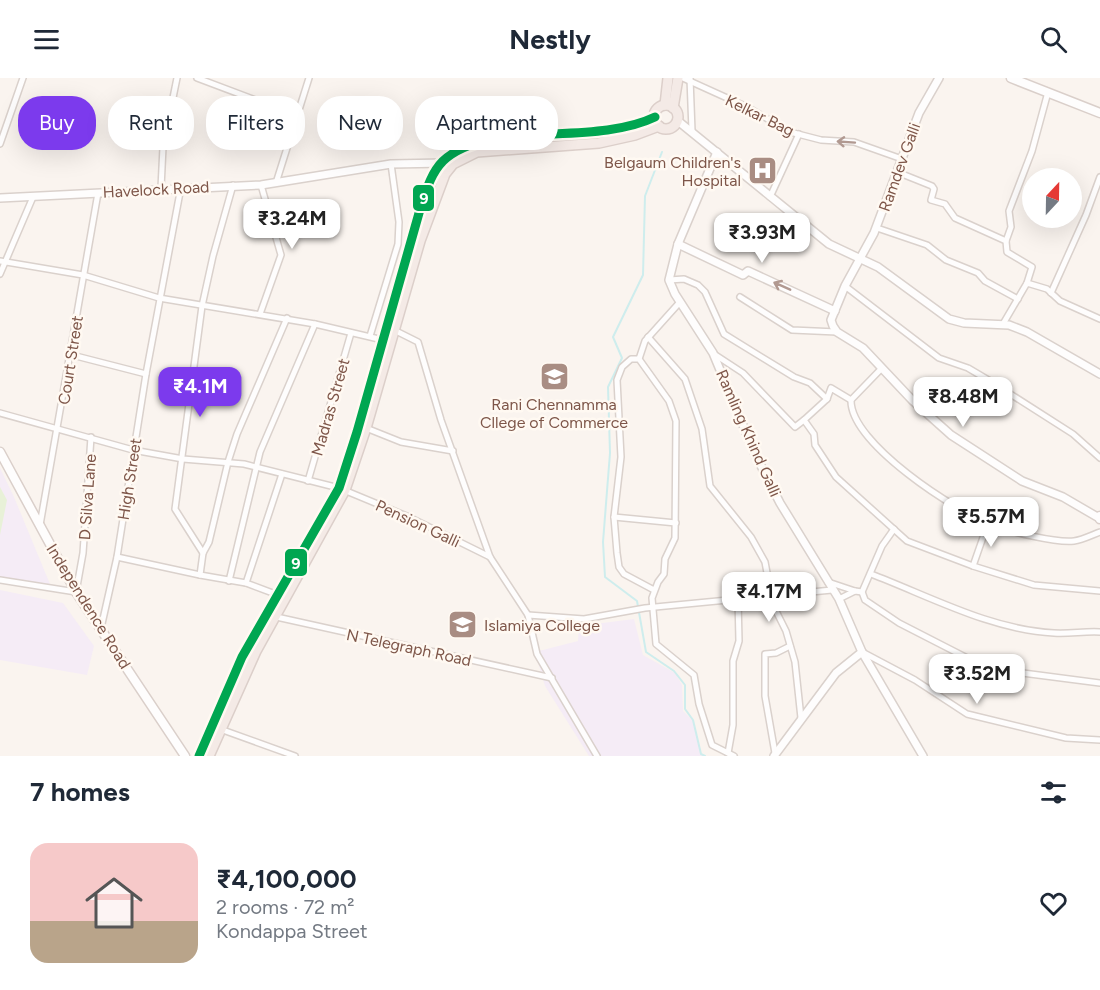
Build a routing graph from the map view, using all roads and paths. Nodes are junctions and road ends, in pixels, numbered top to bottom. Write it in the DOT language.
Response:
graph roads {
  1 [pos="23,78"];
  2 [pos="177,78"];
  3 [pos="197,78"];
  4 [pos="309,78"];
  5 [pos="668,78"];
  6 [pos="678,78"];
  7 [pos="683,78"];
  8 [pos="939,78"];
  9 [pos="1011,78"];
  10 [pos="689,80"];
  11 [pos="1048,92"];
  12 [pos="244,96"];
  13 [pos="303,96"];
  14 [pos="669,106"];
  15 [pos="1100,112"];
  16 [pos="678,121"];
  17 [pos="657,122"];
  18 [pos="692,131"];
  19 [pos="799,134"];
  20 [pos="0,144"];
  21 [pos="286,150"];
  22 [pos="717,152"];
  23 [pos="902,159"];
  24 [pos="442,162"];
  25 [pos="391,164"];
  26 [pos="453,164"];
  27 [pos="897,172"];
  28 [pos="1100,177"];
  29 [pos="276,183"];
  30 [pos="261,184"];
  31 [pos="233,185"];
  32 [pos="181,187"];
  33 [pos="161,188"];
  34 [pos="98,193"];
  35 [pos="33,197"];
  36 [pos="770,197"];
  37 [pos="0,198"];
  38 [pos="877,228"];
  39 [pos="1006,241"];
  40 [pos="678,244"];
  41 [pos="862,258"];
  42 [pos="2,262"];
  43 [pos="0,274"];
  44 [pos="82,275"];
  45 [pos="669,280"];
  46 [pos="1027,283"];
  47 [pos="845,286"];
  48 [pos="1051,293"];
  49 [pos="740,297"];
  50 [pos="159,298"];
  51 [pos="1018,299"];
  52 [pos="680,302"];
  53 [pos="202,306"];
  54 [pos="835,311"];
  55 [pos="260,314"];
  56 [pos="287,318"];
  57 [pos="1100,319"];
  58 [pos="315,324"];
  59 [pos="1003,324"];
  60 [pos="390,329"];
  61 [pos="837,332"];
  62 [pos="351,333"];
  63 [pos="370,336"];
  64 [pos="648,337"];
  65 [pos="383,340"];
  66 [pos="713,353"];
  67 [pos="72,355"];
  68 [pos="639,359"];
  69 [pos="881,369"];
  70 [pos="146,374"];
  71 [pos="1100,374"];
  72 [pos="827,399"];
  73 [pos="851,400"];
  74 [pos="0,413"];
  75 [pos="804,420"];
  76 [pos="366,428"];
  77 [pos="59,429"];
  78 [pos="91,438"];
  79 [pos="133,450"];
  80 [pos="453,451"];
  81 [pos="0,452"];
  82 [pos="1100,458"];
  83 [pos="183,459"];
  84 [pos="228,462"];
  85 [pos="255,468"];
  86 [pos="282,474"];
  87 [pos="308,481"];
  88 [pos="342,489"];
  89 [pos="614,517"];
  90 [pos="1100,517"];
  91 [pos="676,523"];
  92 [pos="988,523"];
  93 [pos="39,527"];
  94 [pos="894,530"];
  95 [pos="1100,532"];
  96 [pos="203,553"];
  97 [pos="117,557"];
  98 [pos="490,557"];
  99 [pos="973,566"];
  100 [pos="871,574"];
  101 [pos="200,575"];
  102 [pos="0,580"];
  103 [pos="229,581"];
  104 [pos="826,581"];
  105 [pos="246,583"];
  106 [pos="654,590"];
  107 [pos="832,590"];
  108 [pos="859,591"];
  109 [pos="1100,591"];
  110 [pos="76,592"];
  111 [pos="281,595"];
  112 [pos="771,596"];
  113 [pos="738,599"];
  114 [pos="839,599"];
  115 [pos="653,607"];
  116 [pos="270,615"];
  117 [pos="528,615"];
  118 [pos="101,628"];
  119 [pos="1100,632"];
  120 [pos="790,646"];
  121 [pos="862,652"];
  122 [pos="552,678"];
  123 [pos="1100,683"];
  124 [pos="801,718"];
  125 [pos="220,729"];
  126 [pos="1100,740"];
  127 [pos="731,755"];
  128 [pos="775,755"];
  129 [pos="185,756"];
  130 [pos="199,756"];
  131 [pos="209,756"];
  132 [pos="295,756"];
  133 [pos="597,756"];
  134 [pos="923,756"];
  1 -- 20 [label="street"];
  2 -- 33 [label="street"];
  3 -- 12 [label="street"];
  4 -- 13 [label="street"];
  5 -- 14 [label="highway"];
  6 -- 14 [label="highway"];
  7 -- 10 [label="street, Kelkar Bag"];
  8 -- 23 [label="street, Ramdev Galli"];
  9 -- 11 [label="main road"];
  10 -- 18 [label="street"];
  10 -- 19 [label="street, Kelkar Bag"];
  11 -- 15 [label="main road"];
  11 -- 39 [label="street"];
  14 -- 16 [label="highway"];
  14 -- 17 [label="highway"];
  16 -- 17 [label="highway"];
  16 -- 18 [label="street"];
  17 -- 24 [label="highway"];
  17 -- 26 [label="highway"];
  18 -- 22 [label="street"];
  23 -- 19 [label="street, Kelkar Bag, one-way"];
  19 -- 36 [label="street"];
  21 -- 29 [label="street"];
  22 -- 36 [label="street"];
  22 -- 40 [label="street"];
  23 -- 27 [label="street, Ramdev Galli"];
  24 -- 25 [label="street, Havelock Road"];
  24 -- 26 [label="street, Havelock Road"];
  24 -- 60 [label="highway"];
  25 -- 29 [label="street, Havelock Road"];
  25 -- 63 [label="street"];
  26 -- 60 [label="highway"];
  27 -- 38 [label="street, Ramdev Galli"];
  27 -- 39 [label="street"];
  28 -- 48 [label="street"];
  29 -- 30 [label="street, Havelock Road"];
  30 -- 31 [label="street, Havelock Road"];
  30 -- 55 [label="street"];
  31 -- 32 [label="street, Havelock Road"];
  31 -- 53 [label="street"];
  32 -- 33 [label="street, Havelock Road"];
  32 -- 50 [label="street, High Street"];
  33 -- 34 [label="street, Havelock Road"];
  34 -- 35 [label="street, Havelock Road"];
  34 -- 44 [label="street, Court Street"];
  35 -- 37 [label="street, Havelock Road"];
  35 -- 42 [label="street"];
  36 -- 41 [label="street"];
  38 -- 41 [label="street, Ramdev Galli"];
  38 -- 51 [label="street"];
  39 -- 46 [label="street"];
  40 -- 45 [label="street"];
  54 -- 40 [label="street, one-way"];
  41 -- 47 [label="street, Ramdev Galli"];
  41 -- 59 [label="street"];
  42 -- 43 [label="street"];
  42 -- 44 [label="street"];
  44 -- 50 [label="street"];
  44 -- 67 [label="street, Court Street"];
  45 -- 52 [label="street, Ramling Khind Galli"];
  45 -- 72 [label="street"];
  46 -- 48 [label="street"];
  46 -- 51 [label="street"];
  47 -- 54 [label="street, Ramdev Galli"];
  47 -- 82 [label="street"];
  48 -- 57 [label="street"];
  49 -- 61 [label="street"];
  50 -- 53 [label="street"];
  50 -- 70 [label="street, High Street"];
  51 -- 59 [label="street"];
  52 -- 64 [label="street"];
  52 -- 66 [label="street, Ramling Khind Galli"];
  53 -- 55 [label="street"];
  53 -- 83 [label="street"];
  54 -- 61 [label="street"];
  55 -- 56 [label="street"];
  56 -- 58 [label="street"];
  56 -- 84 [label="street"];
  58 -- 62 [label="street"];
  58 -- 85 [label="street"];
  59 -- 71 [label="street"];
  60 -- 65 [label="highway"];
  60 -- 76 [label="highway"];
  60 -- 80 [label="street"];
  61 -- 69 [label="street"];
  62 -- 63 [label="street"];
  62 -- 87 [label="street, Madras Street"];
  63 -- 65 [label="street"];
  64 -- 68 [label="street"];
  64 -- 112 [label="street"];
  65 -- 88 [label="highway"];
  66 -- 75 [label="street"];
  66 -- 104 [label="street, Ramling Khind Galli"];
  67 -- 70 [label="street"];
  67 -- 77 [label="street, Court Street"];
  68 -- 89 [label="street"];
  68 -- 91 [label="street"];
  69 -- 73 [label="street"];
  69 -- 90 [label="street"];
  70 -- 79 [label="street, High Street"];
  72 -- 73 [label="street"];
  72 -- 75 [label="street"];
  73 -- 92 [label="street"];
  74 -- 77 [label="street, Pension Galli"];
  75 -- 94 [label="street"];
  76 -- 80 [label="street"];
  76 -- 88 [label="highway"];
  77 -- 78 [label="street, Pension Galli"];
  77 -- 93 [label="street, Court Street"];
  78 -- 79 [label="street, Pension Galli"];
  78 -- 110 [label="street, D Silva Lane"];
  79 -- 83 [label="street, Pension Galli"];
  79 -- 97 [label="street, High Street"];
  80 -- 98 [label="street"];
  81 -- 93 [label="main road, Independence Road"];
  83 -- 84 [label="street, Pension Galli"];
  83 -- 96 [label="street"];
  84 -- 85 [label="street, Pension Galli"];
  84 -- 96 [label="street"];
  85 -- 86 [label="street, Pension Galli"];
  85 -- 103 [label="street"];
  86 -- 87 [label="street, Pension Galli"];
  86 -- 105 [label="street"];
  87 -- 88 [label="street, Pension Galli"];
  88 -- 98 [label="street, Pension Galli"];
  88 -- 111 [label="highway"];
  89 -- 91 [label="street"];
  89 -- 106 [label="street"];
  91 -- 106 [label="street"];
  92 -- 95 [label="street"];
  92 -- 99 [label="street"];
  93 -- 110 [label="main road, Independence Road"];
  94 -- 99 [label="street"];
  94 -- 100 [label="street"];
  96 -- 101 [label="street"];
  97 -- 101 [label="street"];
  97 -- 118 [label="street, High Street"];
  98 -- 117 [label="street"];
  99 -- 109 [label="street"];
  100 -- 108 [label="street"];
  100 -- 119 [label="street"];
  101 -- 103 [label="street"];
  102 -- 110 [label="street"];
  103 -- 105 [label="street"];
  104 -- 107 [label="street, Ramling Khind Galli"];
  104 -- 108 [label="street"];
  105 -- 111 [label="street"];
  106 -- 115 [label="street"];
  107 -- 112 [label="street"];
  107 -- 114 [label="street, Ramling Khind Galli"];
  108 -- 114 [label="street"];
  108 -- 123 [label="street"];
  110 -- 118 [label="main road, Independence Road"];
  111 -- 116 [label="highway"];
  112 -- 113 [label="street"];
  112 -- 120 [label="street"];
  113 -- 115 [label="street"];
  113 -- 127 [label="street"];
  114 -- 121 [label="street, Ramling Khind Galli"];
  115 -- 117 [label="street"];
  115 -- 127 [label="street"];
  116 -- 122 [label="street, N Telegraph Road"];
  116 -- 125 [label="highway"];
  116 -- 130 [label="highway"];
  117 -- 122 [label="street"];
  118 -- 129 [label="main road, Independence Road"];
  120 -- 124 [label="street"];
  120 -- 128 [label="street"];
  121 -- 124 [label="street"];
  121 -- 126 [label="street"];
  121 -- 134 [label="street, Ramling Khind Galli"];
  122 -- 133 [label="street"];
  124 -- 128 [label="street"];
  125 -- 131 [label="highway"];
  125 -- 132 [label="street"];
}
